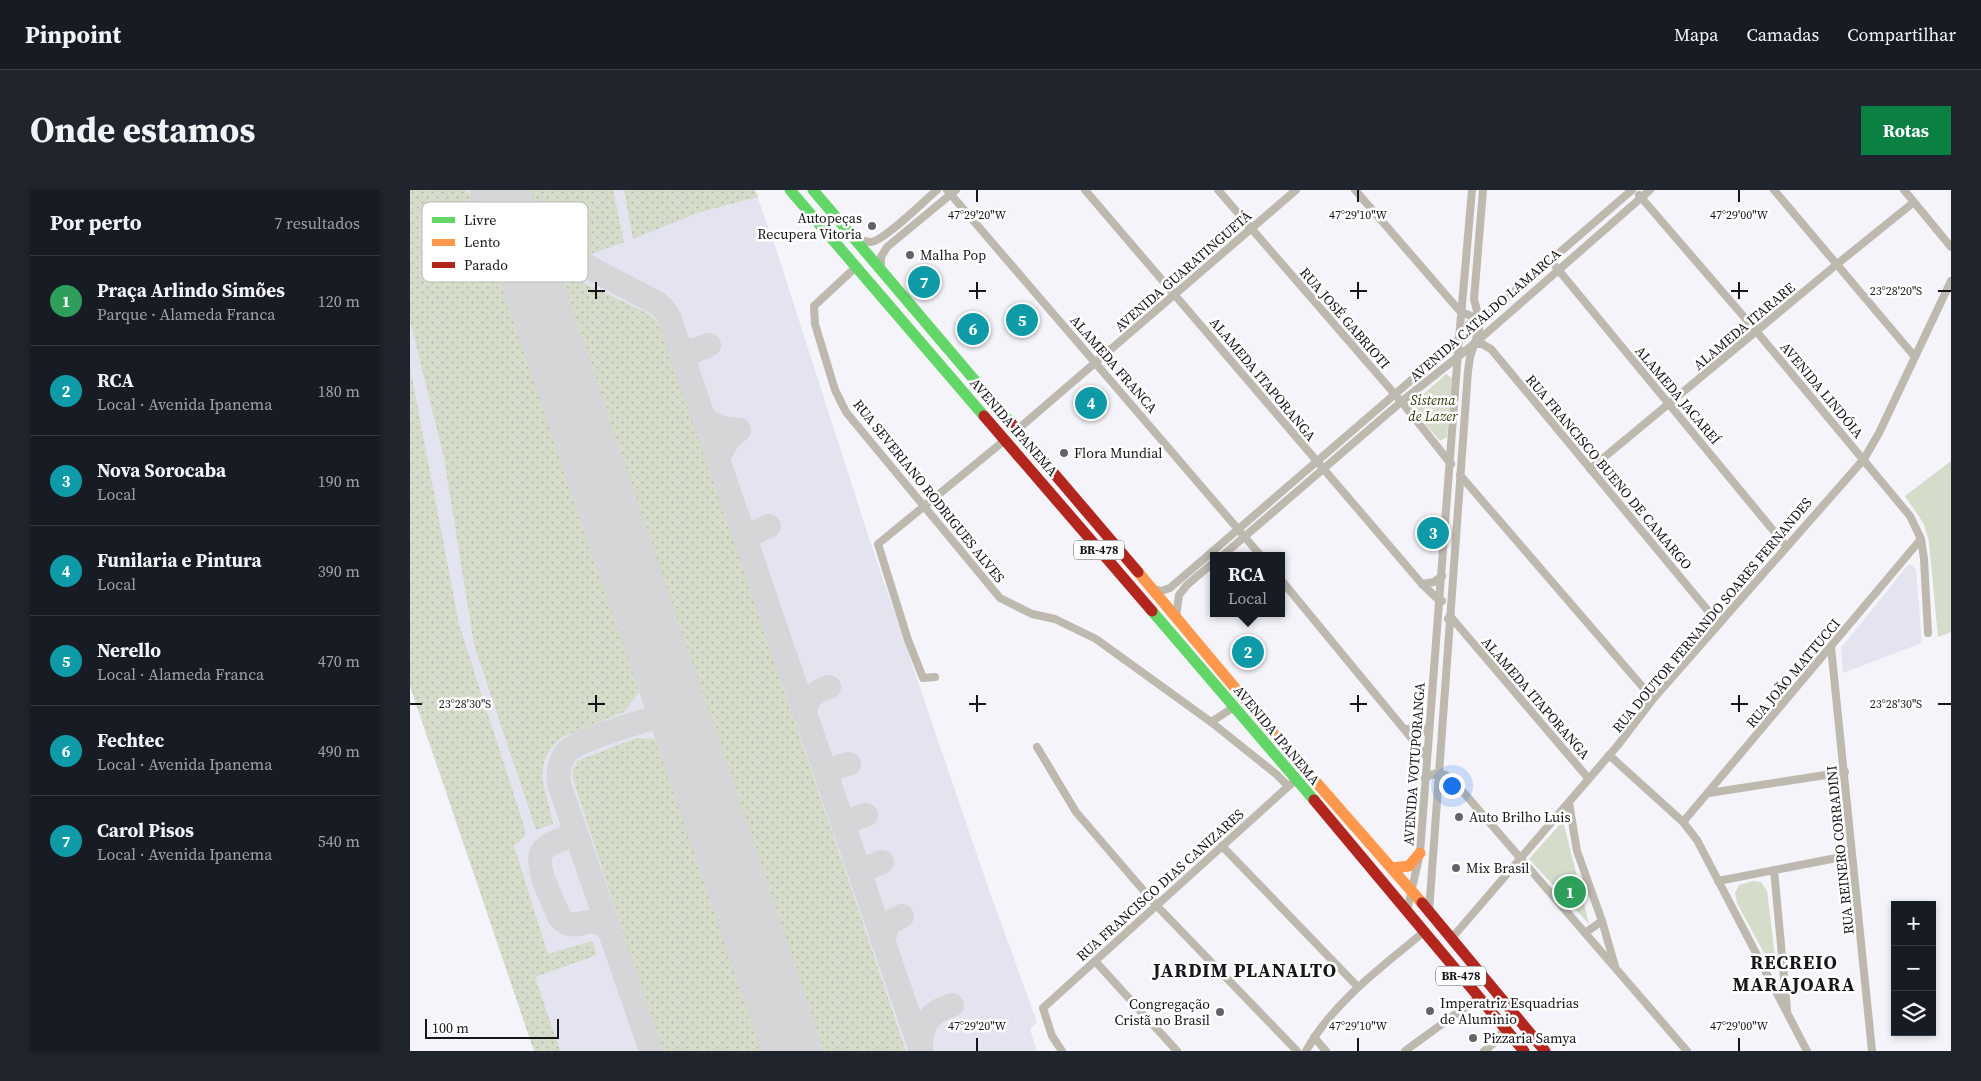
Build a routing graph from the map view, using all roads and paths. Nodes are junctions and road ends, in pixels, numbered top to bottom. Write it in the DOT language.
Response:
graph roads {
  1 [pos="790,190"];
  2 [pos="813,190"];
  3 [pos="937,190"];
  4 [pos="1085,190"];
  5 [pos="1218,190"];
  6 [pos="1296,190"];
  7 [pos="1355,190"];
  8 [pos="1472,190"];
  9 [pos="1483,190"];
  10 [pos="1634,190"];
  11 [pos="1650,190"];
  12 [pos="1774,190"];
  13 [pos="1904,190"];
  14 [pos="951,192"];
  15 [pos="1641,197"];
  16 [pos="1914,202"];
  17 [pos="1251,230"];
  18 [pos="851,236"];
  19 [pos="1951,247"];
  20 [pos="1550,260"];
  21 [pos="1836,265"];
  22 [pos="856,267"];
  23 [pos="1558,270"];
  24 [pos="881,271"];
  25 [pos="1951,281"];
  26 [pos="1464,287"];
  27 [pos="1175,296"];
  28 [pos="1447,296"];
  29 [pos="1475,304"];
  30 [pos="1494,309"];
  31 [pos="1461,312"];
  32 [pos="1479,319"];
  33 [pos="1757,332"];
  34 [pos="1458,343"];
  35 [pos="1474,344"];
  36 [pos="1467,350"];
  37 [pos="1493,351"];
  38 [pos="1458,357"];
  39 [pos="1915,357"];
  40 [pos="1469,361"];
  41 [pos="1096,362"];
  42 [pos="1442,370"];
  43 [pos="1456,376"];
  44 [pos="1395,395"];
  45 [pos="1401,402"];
  46 [pos="1669,404"];
  47 [pos="1017,430"];
  48 [pos="1005,440"];
  49 [pos="1864,459"];
  50 [pos="1318,463"];
  51 [pos="1451,464"];
  52 [pos="1590,469"];
  53 [pos="1324,470"];
  54 [pos="1460,475"];
  55 [pos="1477,495"];
  56 [pos="1458,499"];
  57 [pos="923,507"];
  58 [pos="1238,529"];
  59 [pos="1245,537"];
  60 [pos="1921,539"];
  61 [pos="1786,546"];
  62 [pos="1211,552"];
  63 [pos="1227,552"];
  64 [pos="1258,552"];
  65 [pos="1210,553"];
  66 [pos="1210,565"];
  67 [pos="1442,576"];
  68 [pos="1422,584"];
  69 [pos="1285,585"];
  70 [pos="1152,588"];
  71 [pos="1450,606"];
  72 [pos="1439,609"];
  73 [pos="1450,616"];
  74 [pos="1176,617"];
  75 [pos="1719,624"];
  76 [pos="1928,633"];
  77 [pos="1465,635"];
  78 [pos="1448,639"];
  79 [pos="1831,647"];
  80 [pos="936,677"];
  81 [pos="1654,700"];
  82 [pos="1234,707"];
  83 [pos="1211,722"];
  84 [pos="1429,726"];
  85 [pos="1405,728"];
  86 [pos="1037,747"];
  87 [pos="1609,755"];
  88 [pos="1427,757"];
  89 [pos="1844,772"];
  90 [pos="1438,773"];
  91 [pos="1425,778"];
  92 [pos="1588,778"];
  93 [pos="1292,784"];
  94 [pos="1709,793"];
  95 [pos="1569,803"];
  96 [pos="1682,822"];
  97 [pos="1222,846"];
  98 [pos="1420,853"];
  99 [pos="1852,855"];
  100 [pos="1520,859"];
  101 [pos="1392,868"];
  102 [pos="1774,870"];
  103 [pos="1718,881"];
  104 [pos="1412,891"];
  105 [pos="1156,905"];
  106 [pos="1407,911"];
  107 [pos="1429,912"];
  108 [pos="1602,921"];
  109 [pos="1425,931"];
  110 [pos="1585,933"];
  111 [pos="1451,938"];
  112 [pos="1095,960"];
  113 [pos="1616,969"];
  114 [pos="1358,987"];
  115 [pos="1479,997"];
  116 [pos="1511,1010"];
  117 [pos="1787,1013"];
  118 [pos="1504,1027"];
  119 [pos="1314,1037"];
  120 [pos="1062,1051"];
  121 [pos="1178,1051"];
  122 [pos="1297,1051"];
  123 [pos="1306,1051"];
  124 [pos="1326,1051"];
  125 [pos="1405,1051"];
  126 [pos="1484,1051"];
  127 [pos="1524,1051"];
  128 [pos="1545,1051"];
  129 [pos="1687,1051"];
  130 [pos="1807,1051"];
  131 [pos="1872,1051"];
  1 -- 22 [label="main road, AVENIDA IPANEMA / BR-478"];
  2 -- 18 [label="main road, AVENIDA IPANEMA / BR-478"];
  3 -- 18 [label="street"];
  4 -- 27 [label="street, ALAMEDA ITAPORANGA"];
  5 -- 17 [label="street, RUA JOSÉ GABRIOTI"];
  6 -- 17 [label="street, AVENIDA GUARATINGUETÁ"];
  7 -- 28 [label="street"];
  8 -- 26 [label="street, AVENIDA VOTUPORANGA"];
  9 -- 29 [label="street, AVENIDA VOTUPORANGA"];
  10 -- 15 [label="street, AVENIDA LINDÓIA"];
  10 -- 20 [label="street, AVENIDA CATALDO LAMARCA"];
  11 -- 15 [label="street, AVENIDA CATALDO LAMARCA"];
  12 -- 21 [label="street"];
  13 -- 16 [label="street"];
  14 -- 24 [label="street"];
  14 -- 41 [label="street, ALAMEDA FRANCA"];
  15 -- 23 [label="street, AVENIDA CATALDO LAMARCA"];
  15 -- 33 [label="street, AVENIDA LINDÓIA"];
  16 -- 19 [label="street"];
  16 -- 21 [label="street, ALAMEDA ITARARE"];
  17 -- 27 [label="street, AVENIDA GUARATINGUETÁ"];
  17 -- 44 [label="street, RUA JOSÉ GABRIOTI"];
  18 -- 24 [label="main road, AVENIDA IPANEMA / BR-478"];
  20 -- 23 [label="street, ALAMEDA JACAREÍ"];
  20 -- 30 [label="street, AVENIDA CATALDO LAMARCA"];
  21 -- 33 [label="street, ALAMEDA ITARARE"];
  21 -- 39 [label="street"];
  22 -- 48 [label="main road, AVENIDA IPANEMA / BR-478"];
  22 -- 57 [label="street, RUA SEVERIANO RODRIGUES ALVES"];
  23 -- 35 [label="street, AVENIDA CATALDO LAMARCA"];
  23 -- 46 [label="street, ALAMEDA JACAREÍ"];
  24 -- 47 [label="main road, AVENIDA IPANEMA / BR-478"];
  25 -- 39 [label="street, RUA DOUTOR FERNANDO SOARES FERNANDES"];
  26 -- 28 [label="street"];
  26 -- 31 [label="street, AVENIDA VOTUPORANGA"];
  27 -- 41 [label="street, AVENIDA GUARATINGUETÁ"];
  27 -- 50 [label="street, ALAMEDA ITAPORANGA"];
  28 -- 31 [label="street"];
  29 -- 30 [label="street, AVENIDA CATALDO LAMARCA"];
  29 -- 32 [label="street, AVENIDA VOTUPORANGA"];
  30 -- 32 [label="street, AVENIDA CATALDO LAMARCA"];
  31 -- 32 [label="street"];
  31 -- 34 [label="street, AVENIDA VOTUPORANGA"];
  32 -- 34 [label="street, AVENIDA CATALDO LAMARCA"];
  32 -- 35 [label="street, AVENIDA VOTUPORANGA"];
  33 -- 46 [label="street, ALAMEDA ITARARE"];
  33 -- 49 [label="street, AVENIDA LINDÓIA"];
  34 -- 36 [label="street"];
  34 -- 38 [label="street, AVENIDA VOTUPORANGA"];
  34 -- 44 [label="street, AVENIDA CATALDO LAMARCA"];
  35 -- 36 [label="street, AVENIDA CATALDO LAMARCA"];
  35 -- 37 [label="street"];
  35 -- 40 [label="street, AVENIDA VOTUPORANGA"];
  36 -- 38 [label="street, AVENIDA CATALDO LAMARCA"];
  37 -- 40 [label="street"];
  37 -- 52 [label="street, RUA FRANCISCO BUENO DE CAMARGO"];
  38 -- 42 [label="street, AVENIDA CATALDO LAMARCA"];
  38 -- 43 [label="street, AVENIDA VOTUPORANGA"];
  39 -- 49 [label="street, RUA DOUTOR FERNANDO SOARES FERNANDES"];
  40 -- 54 [label="street, AVENIDA VOTUPORANGA"];
  41 -- 47 [label="street, AVENIDA GUARATINGUETÁ"];
  41 -- 58 [label="street, ALAMEDA FRANCA"];
  42 -- 43 [label="street"];
  42 -- 45 [label="street, AVENIDA CATALDO LAMARCA"];
  43 -- 51 [label="street, AVENIDA VOTUPORANGA"];
  44 -- 45 [label="street, RUA JOSÉ GABRIOTI"];
  44 -- 50 [label="street, AVENIDA CATALDO LAMARCA"];
  45 -- 51 [label="street, RUA JOSÉ GABRIOTI"];
  45 -- 53 [label="street, AVENIDA CATALDO LAMARCA"];
  46 -- 52 [label="street, ALAMEDA ITARARE"];
  46 -- 61 [label="street, ALAMEDA JACAREÍ"];
  47 -- 70 [label="main road, AVENIDA IPANEMA / BR-478"];
  48 -- 57 [label="street"];
  48 -- 82 [label="main road, AVENIDA IPANEMA / BR-478"];
  49 -- 60 [label="street, AVENIDA LINDÓIA"];
  49 -- 61 [label="street, RUA DOUTOR FERNANDO SOARES FERNANDES"];
  50 -- 53 [label="street, ALAMEDA ITAPORANGA"];
  50 -- 58 [label="street, AVENIDA CATALDO LAMARCA"];
  51 -- 67 [label="street, AVENIDA VOTUPORANGA"];
  52 -- 75 [label="street, RUA FRANCISCO BUENO DE CAMARGO"];
  53 -- 59 [label="street, AVENIDA CATALDO LAMARCA"];
  53 -- 68 [label="street, ALAMEDA ITAPORANGA"];
  54 -- 55 [label="street"];
  54 -- 56 [label="street, AVENIDA VOTUPORANGA"];
  55 -- 56 [label="street"];
  55 -- 81 [label="street"];
  56 -- 71 [label="street, AVENIDA VOTUPORANGA"];
  57 -- 80 [label="street"];
  57 -- 83 [label="street, RUA SEVERIANO RODRIGUES ALVES"];
  58 -- 59 [label="street, ALAMEDA FRANCA"];
  58 -- 62 [label="street, AVENIDA CATALDO LAMARCA"];
  59 -- 63 [label="street, AVENIDA CATALDO LAMARCA"];
  59 -- 64 [label="street, ALAMEDA FRANCA"];
  60 -- 76 [label="street, AVENIDA LINDÓIA"];
  60 -- 79 [label="street, RUA JOÃO MATTUCCI"];
  61 -- 75 [label="street, RUA DOUTOR FERNANDO SOARES FERNANDES"];
  65 -- 70 [label="street, AVENIDA CATALDO LAMARCA"];
  66 -- 74 [label="street"];
  67 -- 68 [label="street"];
  67 -- 72 [label="street, AVENIDA VOTUPORANGA"];
  68 -- 72 [label="street, ALAMEDA ITAPORANGA"];
  69 -- 85 [label="street"];
  70 -- 74 [label="main road, AVENIDA IPANEMA / BR-478"];
  71 -- 72 [label="street"];
  71 -- 73 [label="street, AVENIDA VOTUPORANGA"];
  72 -- 73 [label="street"];
  72 -- 84 [label="street, AVENIDA VOTUPORANGA"];
  73 -- 77 [label="street, ALAMEDA ITAPORANGA"];
  73 -- 78 [label="street, AVENIDA VOTUPORANGA"];
  74 -- 101 [label="main road, AVENIDA IPANEMA / BR-478"];
  75 -- 81 [label="street, RUA DOUTOR FERNANDO SOARES FERNANDES"];
  77 -- 78 [label="street, ALAMEDA ITAPORANGA"];
  77 -- 92 [label="street, ALAMEDA ITAPORANGA"];
  78 -- 90 [label="street, AVENIDA VOTUPORANGA"];
  79 -- 89 [label="street, RUA REINERO CORRADINI"];
  79 -- 94 [label="street, RUA JOÃO MATTUCCI"];
  81 -- 87 [label="street, RUA DOUTOR FERNANDO SOARES FERNANDES"];
  82 -- 83 [label="street"];
  82 -- 93 [label="main road, AVENIDA IPANEMA / BR-478"];
  83 -- 93 [label="street, RUA SEVERIANO RODRIGUES ALVES"];
  84 -- 85 [label="street"];
  84 -- 88 [label="street, AVENIDA VOTUPORANGA"];
  85 -- 88 [label="street"];
  86 -- 105 [label="street"];
  87 -- 92 [label="street, RUA DOUTOR FERNANDO SOARES FERNANDES"];
  87 -- 96 [label="street"];
  88 -- 91 [label="street, AVENIDA VOTUPORANGA"];
  89 -- 94 [label="street"];
  89 -- 99 [label="street, RUA REINERO CORRADINI"];
  90 -- 91 [label="street"];
  90 -- 100 [label="street"];
  90 -- 107 [label="street, AVENIDA VOTUPORANGA"];
  91 -- 98 [label="street, AVENIDA VOTUPORANGA"];
  92 -- 95 [label="street, RUA DOUTOR FERNANDO SOARES FERNANDES"];
  93 -- 97 [label="street, RUA FRANCISCO DIAS CANIZARES"];
  93 -- 106 [label="main road, AVENIDA IPANEMA / BR-478"];
  94 -- 96 [label="street, RUA JOÃO MATTUCCI"];
  95 -- 100 [label="street, RUA DOUTOR FERNANDO SOARES FERNANDES"];
  95 -- 108 [label="street"];
  96 -- 103 [label="street"];
  97 -- 105 [label="street, RUA FRANCISCO DIAS CANIZARES"];
  97 -- 114 [label="street"];
  98 -- 101 [label="main road"];
  98 -- 104 [label="street, AVENIDA VOTUPORANGA"];
  99 -- 102 [label="street"];
  99 -- 131 [label="street, RUA REINERO CORRADINI"];
  100 -- 110 [label="street"];
  100 -- 111 [label="street, RUA DOUTOR FERNANDO SOARES FERNANDES"];
  101 -- 104 [label="main road, AVENIDA IPANEMA / BR-478"];
  102 -- 103 [label="street"];
  102 -- 117 [label="street"];
  103 -- 117 [label="street"];
  104 -- 106 [label="street, AVENIDA VOTUPORANGA"];
  104 -- 107 [label="main road, AVENIDA IPANEMA / BR-478"];
  105 -- 112 [label="street, RUA FRANCISCO DIAS CANIZARES"];
  105 -- 122 [label="street"];
  106 -- 109 [label="main road, AVENIDA IPANEMA / BR-478"];
  107 -- 111 [label="main road, AVENIDA IPANEMA / BR-478"];
  108 -- 110 [label="street"];
  108 -- 113 [label="street"];
  109 -- 114 [label="street"];
  109 -- 115 [label="main road, AVENIDA IPANEMA / BR-478"];
  110 -- 113 [label="street"];
  111 -- 116 [label="main road, AVENIDA IPANEMA / BR-478"];
  112 -- 120 [label="street, RUA FRANCISCO DIAS CANIZARES"];
  112 -- 121 [label="street"];
  113 -- 129 [label="street"];
  114 -- 119 [label="street"];
  115 -- 118 [label="main road, AVENIDA IPANEMA / BR-478"];
  115 -- 125 [label="street"];
  116 -- 118 [label="street"];
  116 -- 128 [label="main road, AVENIDA IPANEMA / BR-478"];
  117 -- 130 [label="street"];
  118 -- 126 [label="street"];
  118 -- 127 [label="main road, AVENIDA IPANEMA / BR-478"];
  119 -- 123 [label="street"];
  119 -- 124 [label="street"];
}
